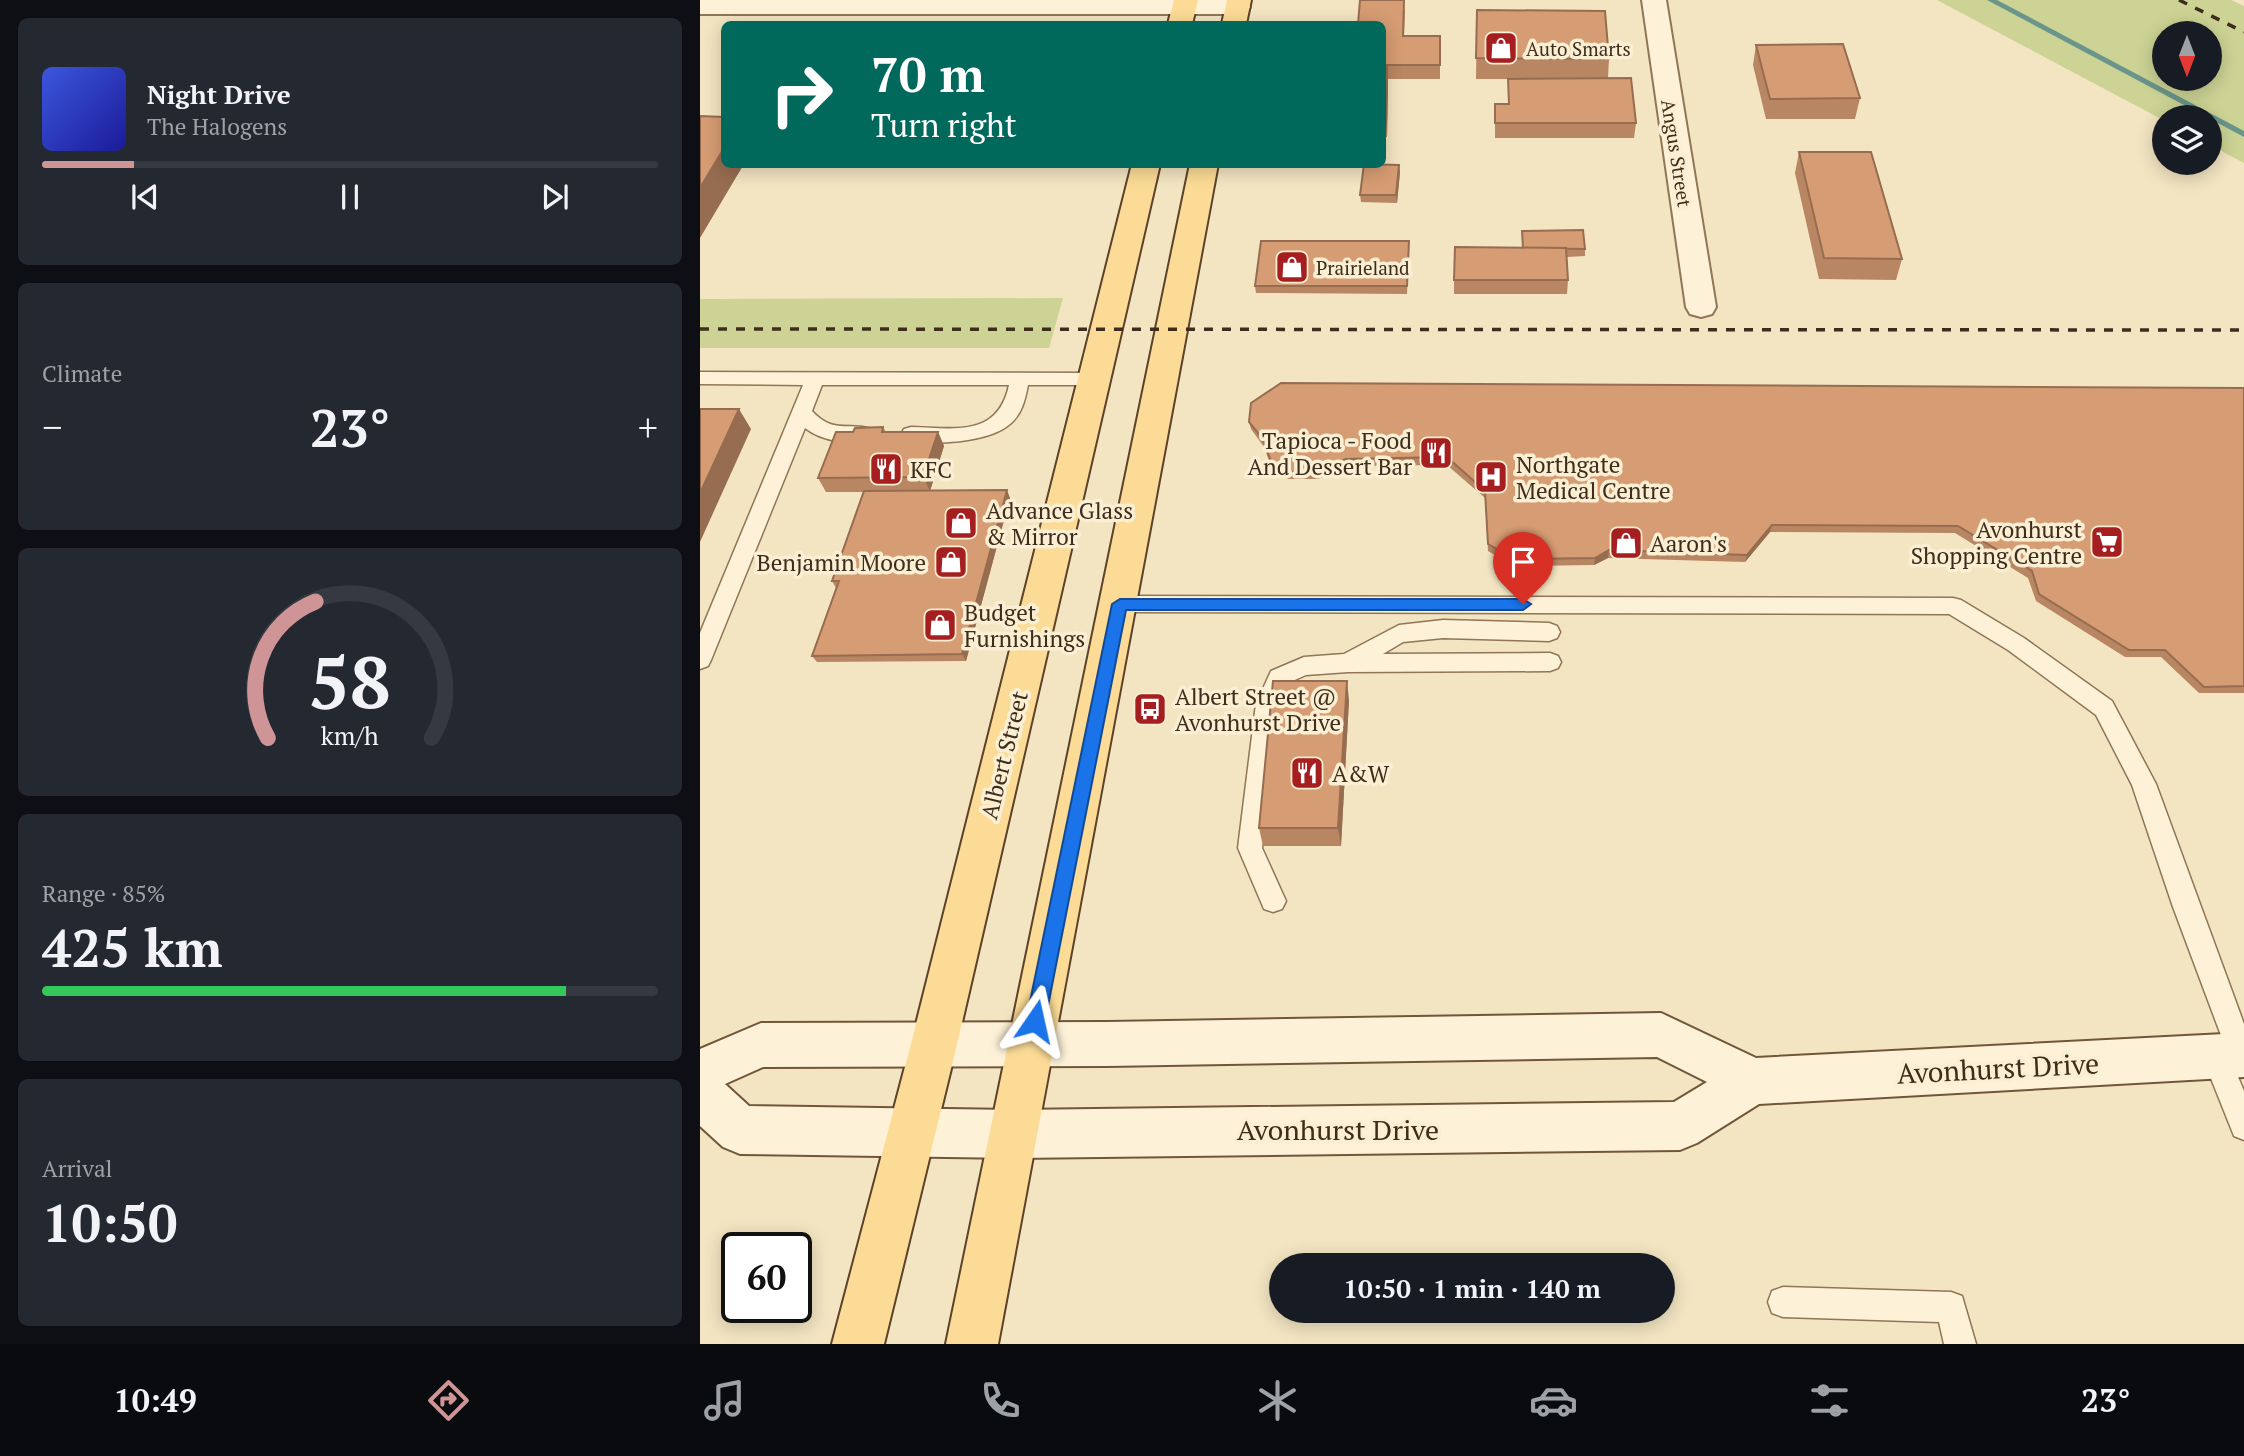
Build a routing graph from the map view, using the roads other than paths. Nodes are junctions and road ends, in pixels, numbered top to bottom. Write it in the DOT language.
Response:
graph roads {
  1 [pos="1654,0"];
  2 [pos="700,7"];
  3 [pos="1183,11"];
  4 [pos="1237,11"];
  5 [pos="1145,168"];
  6 [pos="1203,168"];
  7 [pos="1701,307"];
  8 [pos="700,378"];
  9 [pos="815,379"];
  10 [pos="1020,379"];
  11 [pos="1094,379"];
  12 [pos="801,412"];
  13 [pos="1120,604"];
  14 [pos="1549,632"];
  15 [pos="700,660"];
  16 [pos="1550,662"];
  17 [pos="1348,663"];
  18 [pos="1273,901"];
  19 [pos="934,1044"];
  20 [pos="1031,1044"];
  21 [pos="2234,1055"];
  22 [pos="700,1072"];
  23 [pos="1753,1081"];
  24 [pos="700,1094"];
  25 [pos="2244,1126"];
  26 [pos="911,1133"];
  27 [pos="1014,1134"];
  28 [pos="1783,1302"];
  29 [pos="858,1344"];
  30 [pos="972,1344"];
  31 [pos="1960,1344"];
  1 -- 7 [label="street, Angus Street"];
  2 -- 3 [label="street"];
  3 -- 4 [label="street"];
  5 -- 11 [label="main road, Albert Street"];
  6 -- 13 [label="main road"];
  8 -- 9 [label="lane"];
  9 -- 10 [label="lane"];
  9 -- 12 [label="lane"];
  10 -- 11 [label="lane"];
  10 -- 12 [label="lane"];
  11 -- 19 [label="main road, Albert Street"];
  12 -- 15 [label="lane"];
  13 -- 20 [label="main road"];
  13 -- 21 [label="lane"];
  14 -- 17 [label="lane"];
  16 -- 17 [label="lane"];
  17 -- 18 [label="lane"];
  19 -- 20 [label="street, Avonhurst Drive"];
  19 -- 22 [label="street, Avonhurst Drive"];
  19 -- 26 [label="main road, Albert Street"];
  20 -- 23 [label="street, Avonhurst Drive"];
  20 -- 27 [label="main road"];
  21 -- 23 [label="street, Avonhurst Drive"];
  21 -- 25 [label="lane"];
  23 -- 27 [label="street, Avonhurst Drive"];
  24 -- 26 [label="street, Avonhurst Drive"];
  26 -- 27 [label="street, Avonhurst Drive"];
  26 -- 29 [label="main road, Albert Street"];
  27 -- 30 [label="main road"];
  28 -- 31 [label="lane"];
}
